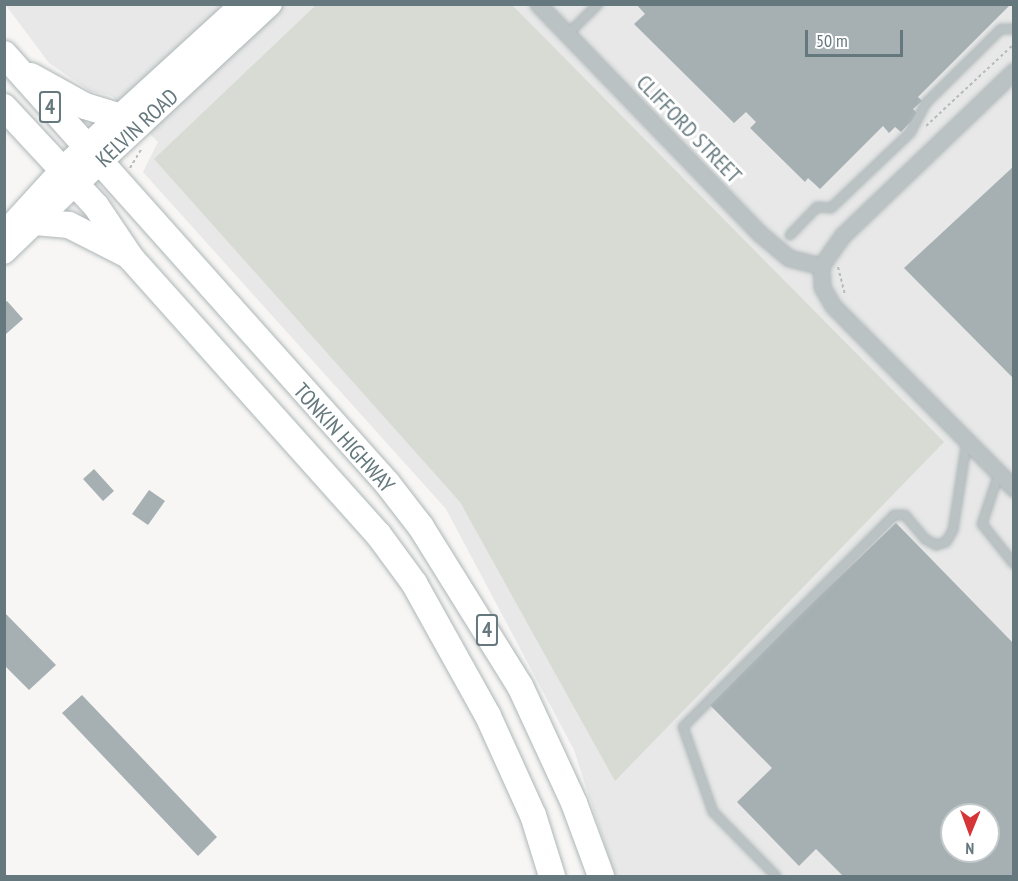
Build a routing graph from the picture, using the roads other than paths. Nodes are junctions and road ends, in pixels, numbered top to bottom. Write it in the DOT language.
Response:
graph roads {
  1 [pos="243,4"];
  2 [pos="270,4"];
  3 [pos="538,4"];
  4 [pos="598,4"];
  5 [pos="1014,29"];
  6 [pos="567,35"];
  7 [pos="10,60"];
  8 [pos="1014,71"];
  9 [pos="4,107"];
  10 [pos="118,116"];
  11 [pos="93,154"];
  12 [pos="68,178"];
  13 [pos="34,222"];
  14 [pos="4,232"];
  15 [pos="790,235"];
  16 [pos="4,253"];
  17 [pos="131,258"];
  18 [pos="821,267"];
  19 [pos="967,441"];
  20 [pos="999,473"];
  21 [pos="1014,488"];
  22 [pos="1014,564"];
  23 [pos="552,876"];
  24 [pos="602,876"];
  25 [pos="776,876"];
  1 -- 10 [label="main road, KELVIN ROAD"];
  2 -- 11 [label="main road, KELVIN ROAD"];
  3 -- 6 [label="street, CLIFFORD STREET"];
  4 -- 6 [label="lane"];
  5 -- 15 [label="lane"];
  6 -- 18 [label="street, CLIFFORD STREET"];
  7 -- 10 [label="highway"];
  7 -- 11 [label="highway, TONKIN HIGHWAY / 4"];
  8 -- 18 [label="street"];
  9 -- 12 [label="highway, TONKIN HIGHWAY / 4"];
  10 -- 11 [label="main road, KELVIN ROAD"];
  11 -- 12 [label="main road, KELVIN ROAD"];
  11 -- 24 [label="highway, TONKIN HIGHWAY / 4"];
  12 -- 13 [label="main road, KELVIN ROAD"];
  12 -- 14 [label="main road, KELVIN ROAD"];
  12 -- 17 [label="highway, TONKIN HIGHWAY / 4"];
  13 -- 16 [label="main road, KELVIN ROAD"];
  13 -- 17 [label="highway"];
  17 -- 23 [label="highway, TONKIN HIGHWAY / 4"];
  18 -- 19 [label="street"];
  19 -- 20 [label="street"];
  19 -- 25 [label="lane"];
  20 -- 21 [label="street"];
  20 -- 22 [label="lane"];
}
